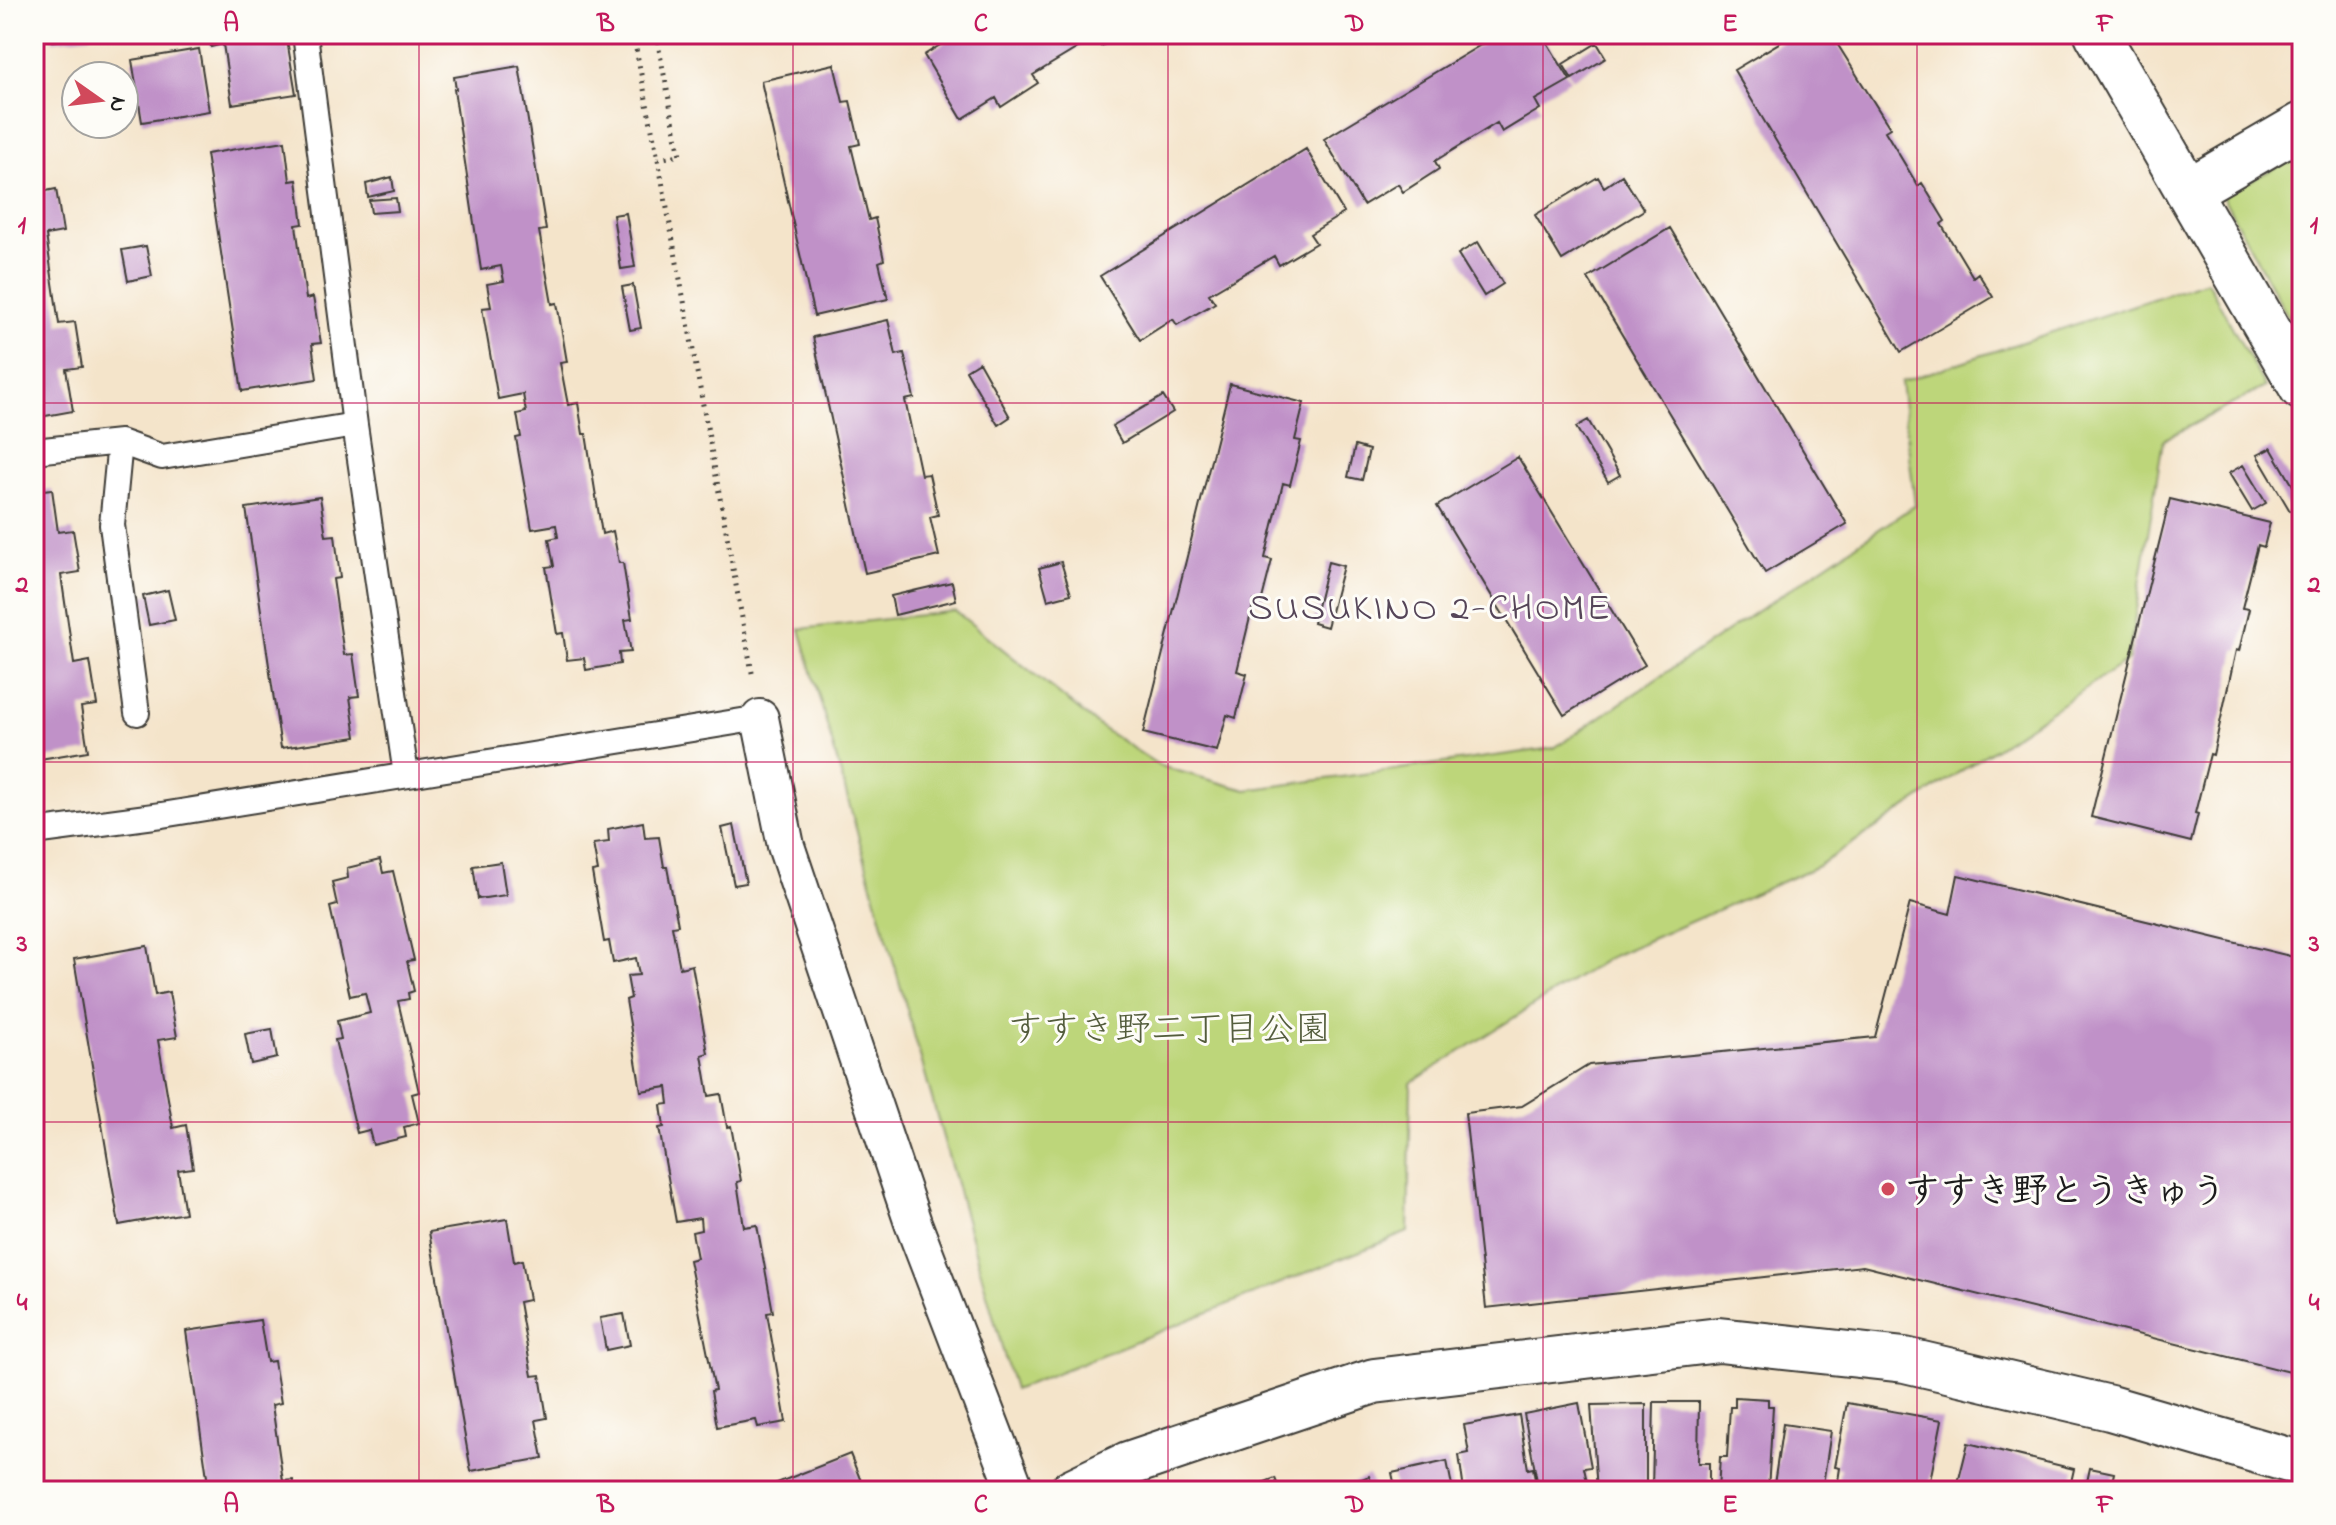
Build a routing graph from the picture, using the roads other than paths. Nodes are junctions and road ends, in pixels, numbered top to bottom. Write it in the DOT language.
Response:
graph roads {
  1 [pos="305,34"];
  2 [pos="2097,34"];
  3 [pos="2302,125"];
  4 [pos="2188,191"];
  5 [pos="2302,388"];
  6 [pos="355,425"];
  7 [pos="120,442"];
  8 [pos="34,451"];
  9 [pos="137,713"];
  10 [pos="760,718"];
  11 [pos="406,775"];
  12 [pos="34,832"];
  13 [pos="2302,1464"];
  14 [pos="1016,1491"];
  15 [pos="1072,1491"];
  1 -- 6 [label="lane"];
  2 -- 4 [label="street"];
  3 -- 4 [label="street"];
  4 -- 5 [label="street"];
  6 -- 7 [label="lane"];
  6 -- 11 [label="lane"];
  7 -- 8 [label="lane"];
  7 -- 9 [label="lane"];
  10 -- 11 [label="lane"];
  10 -- 14 [label="street"];
  11 -- 12 [label="lane"];
  13 -- 15 [label="street"];
}
